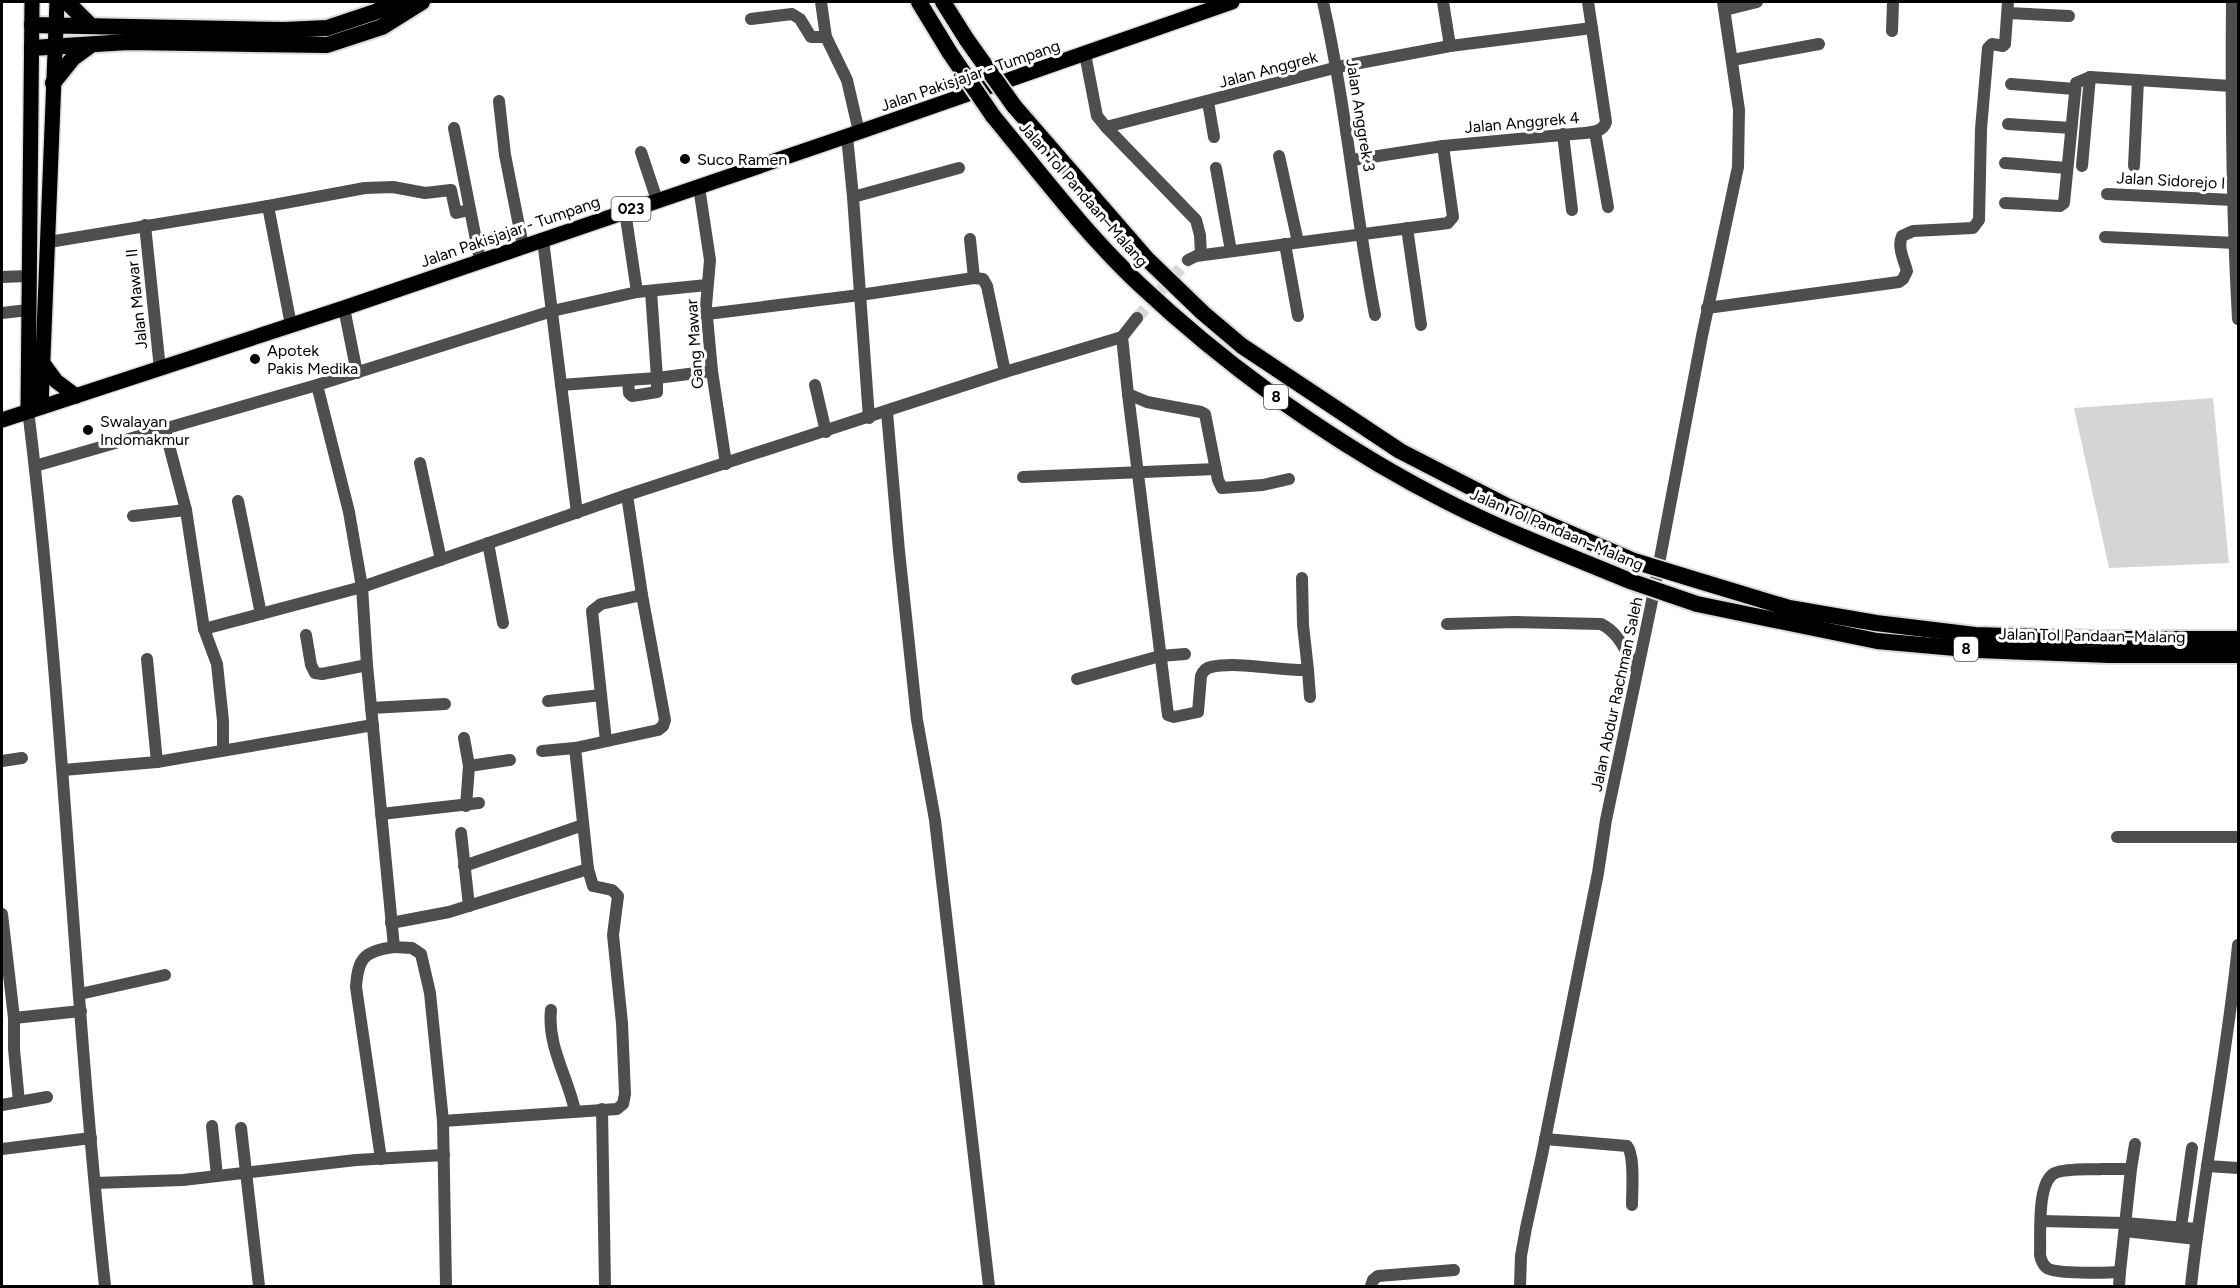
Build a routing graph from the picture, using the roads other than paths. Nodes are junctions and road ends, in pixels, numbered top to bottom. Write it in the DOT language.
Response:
graph roads {
  1 [pos="32,2"];
  2 [pos="57,2"];
  3 [pos="67,2"];
  4 [pos="399,2"];
  5 [pos="422,2"];
  6 [pos="821,2"];
  7 [pos="919,2"];
  8 [pos="943,2"];
  9 [pos="1232,2"];
  10 [pos="1323,2"];
  11 [pos="1443,2"];
  12 [pos="1588,2"];
  13 [pos="1757,2"];
  14 [pos="1893,2"];
  15 [pos="2232,2"];
  16 [pos="1724,6"];
  17 [pos="2008,7"];
  18 [pos="2069,16"];
  19 [pos="752,19"];
  20 [pos="32,25"];
  21 [pos="55,25"];
  22 [pos="91,26"];
  23 [pos="1592,28"];
  24 [pos="1892,31"];
  25 [pos="826,37"];
  26 [pos="91,44"];
  27 [pos="1819,44"];
  28 [pos="1450,46"];
  29 [pos="54,47"];
  30 [pos="32,48"];
  31 [pos="1084,54"];
  32 [pos="1732,60"];
  33 [pos="1338,67"];
  34 [pos="2138,80"];
  35 [pos="2083,82"];
  36 [pos="53,84"];
  37 [pos="2011,84"];
  38 [pos="2231,86"];
  39 [pos="499,102"];
  40 [pos="1208,102"];
  41 [pos="2008,124"];
  42 [pos="1106,127"];
  43 [pos="454,128"];
  44 [pos="2071,128"];
  45 [pos="1595,132"];
  46 [pos="853,134"];
  47 [pos="1563,134"];
  48 [pos="1214,137"];
  49 [pos="1443,146"];
  50 [pos="641,152"];
  51 [pos="1279,156"];
  52 [pos="1352,160"];
  53 [pos="2005,163"];
  54 [pos="2082,166"];
  55 [pos="2134,166"];
  56 [pos="959,168"];
  57 [pos="1216,168"];
  58 [pos="2067,168"];
  59 [pos="699,187"];
  60 [pos="2107,194"];
  61 [pos="853,197"];
  62 [pos="657,200"];
  63 [pos="2233,200"];
  64 [pos="2005,202"];
  65 [pos="268,206"];
  66 [pos="1608,207"];
  67 [pos="469,210"];
  68 [pos="1572,210"];
  69 [pos="625,211"];
  70 [pos="145,225"];
  71 [pos="1407,228"];
  72 [pos="1361,234"];
  73 [pos="2105,237"];
  74 [pos="970,239"];
  75 [pos="543,240"];
  76 [pos="49,242"];
  77 [pos="1292,243"];
  78 [pos="2236,243"];
  79 [pos="523,246"];
  80 [pos="1232,251"];
  81 [pos="1201,255"];
  82 [pos="480,260"];
  83 [pos="1188,260"];
  84 [pos="28,276"];
  85 [pos="2,277"];
  86 [pos="974,278"];
  87 [pos="707,285"];
  88 [pos="651,291"];
  89 [pos="637,292"];
  90 [pos="860,295"];
  91 [pos="344,308"];
  92 [pos="1707,308"];
  93 [pos="28,310"];
  94 [pos="552,311"];
  95 [pos="2,313"];
  96 [pos="707,314"];
  97 [pos="1375,315"];
  98 [pos="1298,316"];
  99 [pos="1137,318"];
  100 [pos="2238,319"];
  101 [pos="1421,325"];
  102 [pos="291,326"];
  103 [pos="1122,337"];
  104 [pos="42,362"];
  105 [pos="160,369"];
  106 [pos="712,371"];
  107 [pos="1005,372"];
  108 [pos="357,374"];
  109 [pos="657,378"];
  110 [pos="561,385"];
  111 [pos="815,385"];
  112 [pos="317,386"];
  113 [pos="1128,394"];
  114 [pos="76,396"];
  115 [pos="35,409"];
  116 [pos="887,412"];
  117 [pos="869,418"];
  118 [pos="2,420"];
  119 [pos="165,430"];
  120 [pos="826,432"];
  121 [pos="420,463"];
  122 [pos="726,464"];
  123 [pos="35,466"];
  124 [pos="1216,469"];
  125 [pos="1138,472"];
  126 [pos="1023,477"];
  127 [pos="1289,479"];
  128 [pos="627,495"];
  129 [pos="238,501"];
  130 [pos="186,510"];
  131 [pos="577,513"];
  132 [pos="133,516"];
  133 [pos="488,543"];
  134 [pos="441,560"];
  135 [pos="1302,578"];
  136 [pos="362,587"];
  137 [pos="642,595"];
  138 [pos="261,614"];
  139 [pos="503,623"];
  140 [pos="1447,624"];
  141 [pos="204,629"];
  142 [pos="306,636"];
  143 [pos="2238,639"];
  144 [pos="1185,654"];
  145 [pos="2238,655"];
  146 [pos="1160,656"];
  147 [pos="147,659"];
  148 [pos="367,665"];
  149 [pos="1308,670"];
  150 [pos="1637,670"];
  151 [pos="1077,679"];
  152 [pos="601,695"];
  153 [pos="1310,698"];
  154 [pos="548,701"];
  155 [pos="445,704"];
  156 [pos="372,708"];
  157 [pos="374,725"];
  158 [pos="464,738"];
  159 [pos="606,741"];
  160 [pos="575,748"];
  161 [pos="223,749"];
  162 [pos="542,751"];
  163 [pos="22,758"];
  164 [pos="510,760"];
  165 [pos="2,761"];
  166 [pos="157,762"];
  167 [pos="469,766"];
  168 [pos="63,770"];
  169 [pos="479,803"];
  170 [pos="466,806"];
  171 [pos="381,814"];
  172 [pos="583,825"];
  173 [pos="461,833"];
  174 [pos="2117,837"];
  175 [pos="2238,837"];
  176 [pos="464,866"];
  177 [pos="588,869"];
  178 [pos="469,906"];
  179 [pos="2,914"];
  180 [pos="391,923"];
  181 [pos="2238,945"];
  182 [pos="394,947"];
  183 [pos="165,975"];
  184 [pos="6,992"];
  185 [pos="80,994"];
  186 [pos="551,1010"];
  187 [pos="81,1011"];
  188 [pos="14,1018"];
  189 [pos="2233,1032"];
  190 [pos="47,1097"];
  191 [pos="19,1102"];
  192 [pos="2,1105"];
  193 [pos="602,1109"];
  194 [pos="575,1111"];
  195 [pos="443,1121"];
  196 [pos="212,1126"];
  197 [pos="241,1128"];
  198 [pos="91,1138"];
  199 [pos="1545,1139"];
  200 [pos="2135,1143"];
  201 [pos="2192,1148"];
  202 [pos="2,1149"];
  203 [pos="444,1155"];
  204 [pos="381,1159"];
  205 [pos="2207,1166"];
  206 [pos="2238,1168"];
  207 [pos="2131,1169"];
  208 [pos="246,1174"];
  209 [pos="217,1176"];
  210 [pos="94,1183"];
  211 [pos="1632,1205"];
  212 [pos="2041,1221"];
  213 [pos="2125,1227"];
  214 [pos="2181,1227"];
  215 [pos="2197,1234"];
  216 [pos="1454,1270"];
  217 [pos="2120,1272"];
  218 [pos="105,1287"];
  219 [pos="259,1287"];
  220 [pos="446,1287"];
  221 [pos="605,1287"];
  222 [pos="988,1287"];
  223 [pos="1371,1287"];
  224 [pos="1520,1287"];
  225 [pos="2119,1287"];
  226 [pos="2191,1287"];
  1 -- 20 [label="main road"];
  2 -- 21 [label="main road"];
  3 -- 22 [label="highway"];
  4 -- 22 [label="highway"];
  5 -- 26 [label="highway"];
  6 -- 25 [label="street"];
  7 -- 145 [label="highway, Jalan Tol Pandaan–Malang / 8, bridge"];
  8 -- 143 [label="highway, Jalan Tol Pandaan–Malang / 8, bridge"];
  9 -- 31 [label="main road, Jalan Pakisjajar - Tumpang / 023"];
  10 -- 33 [label="street, Jalan Anggrek 3"];
  11 -- 28 [label="street"];
  12 -- 23 [label="street, Jalan Anggrek 4"];
  13 -- 16 [label="street"];
  14 -- 24 [label="street"];
  15 -- 38 [label="street"];
  16 -- 32 [label="street, Jalan Abdur Rachman Saleh"];
  17 -- 18 [label="street"];
  17 -- 92 [label="street"];
  19 -- 25 [label="street"];
  20 -- 21 [label="highway"];
  20 -- 30 [label="main road"];
  21 -- 22 [label="highway"];
  21 -- 29 [label="main road"];
  23 -- 28 [label="street, Jalan Anggrek"];
  23 -- 45 [label="street, Jalan Anggrek 4"];
  25 -- 46 [label="street"];
  26 -- 29 [label="highway"];
  26 -- 36 [label="highway"];
  27 -- 32 [label="street"];
  28 -- 33 [label="street, Jalan Anggrek"];
  29 -- 30 [label="highway"];
  29 -- 36 [label="main road"];
  30 -- 84 [label="main road"];
  31 -- 42 [label="street"];
  31 -- 46 [label="main road, Jalan Pakisjajar - Tumpang / 023"];
  32 -- 92 [label="street, Jalan Abdur Rachman Saleh"];
  33 -- 40 [label="street, Jalan Anggrek"];
  33 -- 52 [label="street, Jalan Anggrek 3"];
  34 -- 35 [label="street"];
  34 -- 38 [label="street"];
  34 -- 55 [label="street"];
  35 -- 37 [label="street"];
  35 -- 44 [label="street"];
  35 -- 54 [label="street"];
  36 -- 76 [label="main road"];
  38 -- 63 [label="street"];
  39 -- 79 [label="street"];
  40 -- 42 [label="street, Jalan Anggrek"];
  40 -- 48 [label="street"];
  41 -- 44 [label="street"];
  42 -- 81 [label="street"];
  43 -- 67 [label="street"];
  44 -- 58 [label="street"];
  45 -- 47 [label="street, Jalan Anggrek 4"];
  45 -- 66 [label="street"];
  46 -- 59 [label="main road, Jalan Pakisjajar - Tumpang / 023"];
  46 -- 61 [label="street"];
  47 -- 49 [label="street, Jalan Anggrek 4"];
  47 -- 68 [label="street"];
  49 -- 52 [label="street, Jalan Anggrek 4"];
  49 -- 71 [label="street"];
  50 -- 62 [label="street"];
  51 -- 77 [label="street"];
  52 -- 72 [label="street, Jalan Anggrek 3"];
  53 -- 58 [label="street"];
  56 -- 61 [label="street"];
  57 -- 80 [label="street"];
  58 -- 64 [label="street"];
  59 -- 62 [label="main road, Jalan Pakisjajar - Tumpang / 023"];
  59 -- 87 [label="street, Gang Mawar"];
  60 -- 63 [label="street, Jalan Sidorejo I"];
  61 -- 90 [label="street"];
  62 -- 69 [label="main road, Jalan Pakisjajar - Tumpang / 023"];
  63 -- 78 [label="street"];
  65 -- 67 [label="street"];
  65 -- 70 [label="street"];
  65 -- 102 [label="street"];
  67 -- 82 [label="street"];
  69 -- 75 [label="main road, Jalan Pakisjajar - Tumpang / 023"];
  69 -- 89 [label="street"];
  70 -- 76 [label="street"];
  70 -- 105 [label="street, Jalan Mawar II"];
  71 -- 72 [label="street"];
  71 -- 101 [label="street"];
  72 -- 77 [label="street"];
  72 -- 97 [label="street, Jalan Anggrek 3"];
  73 -- 78 [label="street"];
  74 -- 86 [label="street"];
  75 -- 79 [label="main road, Jalan Pakisjajar - Tumpang / 023"];
  75 -- 94 [label="street"];
  76 -- 104 [label="main road"];
  77 -- 80 [label="street"];
  77 -- 98 [label="street"];
  78 -- 100 [label="street"];
  79 -- 82 [label="main road, Jalan Pakisjajar - Tumpang / 023"];
  80 -- 81 [label="street"];
  81 -- 83 [label="street"];
  82 -- 91 [label="main road, Jalan Pakisjajar - Tumpang / 023"];
  84 -- 85 [label="street"];
  84 -- 93 [label="main road"];
  86 -- 90 [label="street"];
  86 -- 107 [label="street"];
  87 -- 88 [label="street"];
  87 -- 96 [label="street, Gang Mawar"];
  88 -- 89 [label="street"];
  88 -- 109 [label="street"];
  89 -- 94 [label="street"];
  90 -- 96 [label="street"];
  90 -- 117 [label="street"];
  91 -- 102 [label="main road, Jalan Pakisjajar - Tumpang / 023"];
  91 -- 108 [label="street"];
  92 -- 150 [label="street, Jalan Abdur Rachman Saleh"];
  93 -- 95 [label="street"];
  93 -- 115 [label="main road"];
  94 -- 108 [label="street"];
  94 -- 110 [label="street"];
  96 -- 106 [label="street, Gang Mawar"];
  99 -- 103 [label="street"];
  102 -- 105 [label="main road, Jalan Pakisjajar - Tumpang / 023"];
  103 -- 107 [label="street"];
  103 -- 113 [label="street"];
  104 -- 114 [label="main road"];
  104 -- 115 [label="main road"];
  105 -- 114 [label="main road, Jalan Pakisjajar - Tumpang / 023"];
  106 -- 109 [label="street"];
  106 -- 122 [label="street, Gang Mawar"];
  107 -- 116 [label="street"];
  108 -- 112 [label="street"];
  109 -- 110 [label="street"];
  110 -- 131 [label="street"];
  111 -- 120 [label="street"];
  112 -- 119 [label="street"];
  112 -- 136 [label="street"];
  113 -- 124 [label="street"];
  113 -- 125 [label="street"];
  114 -- 115 [label="main road, Jalan Pakisjajar - Tumpang / 023"];
  115 -- 118 [label="main road, Jalan Pakisjajar - Tumpang / 023"];
  115 -- 123 [label="street"];
  116 -- 117 [label="street"];
  116 -- 222 [label="street"];
  117 -- 120 [label="street"];
  119 -- 123 [label="street"];
  119 -- 130 [label="street"];
  120 -- 122 [label="street"];
  121 -- 134 [label="street"];
  122 -- 128 [label="street"];
  123 -- 168 [label="street"];
  124 -- 125 [label="street"];
  124 -- 127 [label="street"];
  125 -- 126 [label="street"];
  125 -- 146 [label="street"];
  128 -- 131 [label="street"];
  128 -- 137 [label="street"];
  129 -- 138 [label="street"];
  130 -- 132 [label="street"];
  130 -- 141 [label="street"];
  131 -- 133 [label="street"];
  133 -- 134 [label="street"];
  133 -- 139 [label="street"];
  134 -- 136 [label="street"];
  135 -- 149 [label="street"];
  136 -- 138 [label="street"];
  136 -- 148 [label="street"];
  137 -- 152 [label="street"];
  137 -- 159 [label="street"];
  138 -- 141 [label="street"];
  140 -- 150 [label="street"];
  141 -- 161 [label="street"];
  142 -- 148 [label="street"];
  144 -- 146 [label="street"];
  146 -- 149 [label="street"];
  146 -- 151 [label="street"];
  147 -- 166 [label="street"];
  148 -- 156 [label="street"];
  149 -- 153 [label="street"];
  150 -- 199 [label="street, Jalan Abdur Rachman Saleh"];
  152 -- 154 [label="street"];
  152 -- 159 [label="street"];
  155 -- 156 [label="street"];
  156 -- 157 [label="street"];
  157 -- 161 [label="street"];
  157 -- 171 [label="street"];
  158 -- 167 [label="street"];
  159 -- 160 [label="street"];
  160 -- 162 [label="street"];
  160 -- 172 [label="street"];
  161 -- 166 [label="street"];
  163 -- 165 [label="street"];
  164 -- 167 [label="street"];
  166 -- 168 [label="street"];
  167 -- 170 [label="street"];
  168 -- 185 [label="street"];
  169 -- 170 [label="street"];
  170 -- 171 [label="street"];
  171 -- 180 [label="street"];
  172 -- 176 [label="street"];
  172 -- 177 [label="street"];
  173 -- 176 [label="street"];
  174 -- 175 [label="street"];
  176 -- 178 [label="street"];
  177 -- 178 [label="street"];
  177 -- 193 [label="street"];
  178 -- 180 [label="street"];
  179 -- 184 [label="street"];
  180 -- 182 [label="street"];
  181 -- 189 [label="street"];
  182 -- 195 [label="street"];
  182 -- 204 [label="street"];
  183 -- 185 [label="street"];
  184 -- 188 [label="street"];
  185 -- 187 [label="street"];
  186 -- 194 [label="street"];
  187 -- 188 [label="street"];
  187 -- 198 [label="street"];
  188 -- 191 [label="street"];
  189 -- 205 [label="street"];
  190 -- 191 [label="street"];
  191 -- 192 [label="street"];
  193 -- 194 [label="street"];
  193 -- 221 [label="street"];
  194 -- 195 [label="street"];
  195 -- 203 [label="street"];
  196 -- 209 [label="street"];
  197 -- 208 [label="street"];
  198 -- 202 [label="street"];
  198 -- 210 [label="street"];
  199 -- 211 [label="street"];
  199 -- 224 [label="street, Jalan Abdur Rachman Saleh"];
  200 -- 207 [label="street"];
  201 -- 214 [label="street"];
  203 -- 204 [label="street"];
  203 -- 220 [label="street"];
  204 -- 208 [label="street"];
  205 -- 206 [label="street"];
  205 -- 215 [label="street"];
  207 -- 212 [label="street"];
  207 -- 213 [label="street"];
  208 -- 209 [label="street"];
  208 -- 219 [label="street"];
  209 -- 210 [label="street"];
  210 -- 218 [label="street"];
  212 -- 213 [label="street"];
  212 -- 217 [label="street"];
  213 -- 214 [label="street"];
  213 -- 215 [label="street"];
  213 -- 217 [label="street"];
  214 -- 215 [label="street"];
  215 -- 226 [label="street"];
  216 -- 223 [label="street"];
  217 -- 225 [label="street"];
}
